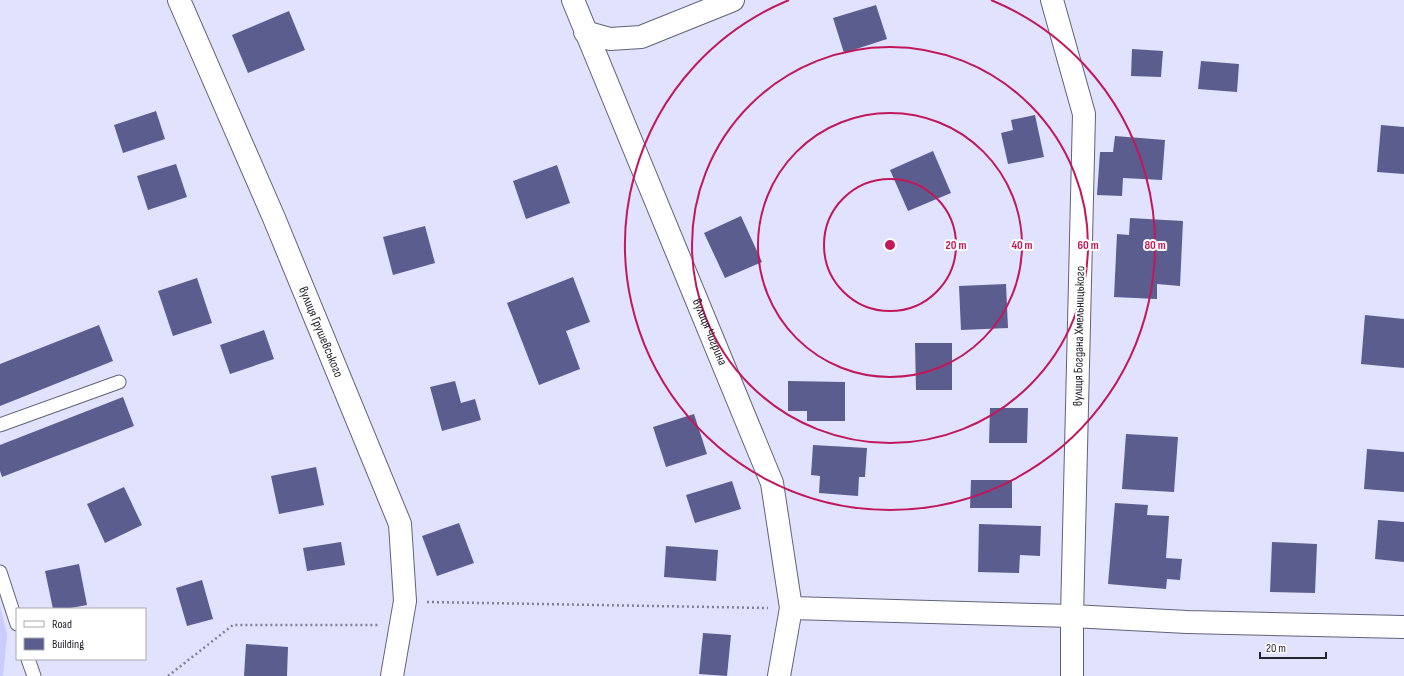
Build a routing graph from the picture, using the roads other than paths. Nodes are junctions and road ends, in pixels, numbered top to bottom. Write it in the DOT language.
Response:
graph roads {
  1 [pos="179,0"];
  2 [pos="573,0"];
  3 [pos="733,0"];
  4 [pos="1052,0"];
  5 [pos="585,32"];
  6 [pos="119,382"];
  7 [pos="0,425"];
  8 [pos="0,572"];
  9 [pos="791,608"];
  10 [pos="1072,616"];
  11 [pos="16,621"];
  12 [pos="1404,627"];
  13 [pos="28,660"];
  14 [pos="34,676"];
  15 [pos="392,676"];
  16 [pos="779,676"];
  17 [pos="1072,676"];
  1 -- 15 [label="street, вулиця Грушевського"];
  2 -- 5 [label="street, вулиця Чигрина"];
  3 -- 5 [label="street"];
  4 -- 10 [label="street, вулиця Богдана Хмельницького"];
  5 -- 9 [label="street, вулиця Чигрина"];
  6 -- 7 [label="lane"];
  8 -- 11 [label="lane"];
  9 -- 10 [label="street"];
  9 -- 16 [label="street, вулиця Чигрина"];
  10 -- 12 [label="street"];
  10 -- 17 [label="street, вулиця Богдана Хмельницького"];
  13 -- 14 [label="lane"];
}
